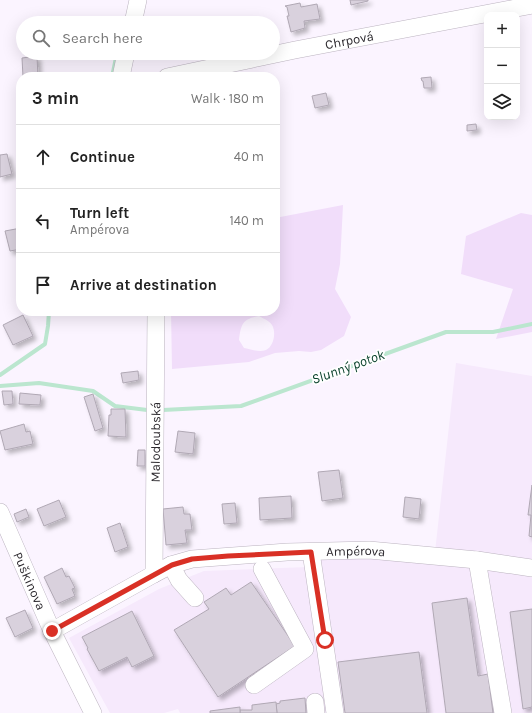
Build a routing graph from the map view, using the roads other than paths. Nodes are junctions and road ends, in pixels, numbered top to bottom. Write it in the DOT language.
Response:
graph roads {
  1 [pos="138,0"];
  2 [pos="532,5"];
  3 [pos="135,16"];
  4 [pos="280,53"];
  5 [pos="125,60"];
  6 [pos="247,60"];
  7 [pos="122,72"];
  8 [pos="190,72"];
  9 [pos="156,316"];
  10 [pos="0,512"];
  11 [pos="311,552"];
  12 [pos="477,560"];
  13 [pos="172,565"];
  14 [pos="532,568"];
  15 [pos="262,569"];
  16 [pos="154,574"];
  17 [pos="195,598"];
  18 [pos="52,631"];
  19 [pos="254,685"];
  20 [pos="94,713"];
  21 [pos="335,713"];
  22 [pos="503,713"];
  1 -- 3 [label="street"];
  2 -- 4 [label="street, Chrpová"];
  5 -- 7 [label="street"];
  6 -- 8 [label="street, Chrpová"];
  9 -- 16 [label="street, Malodoubská"];
  10 -- 18 [label="street, Puškinova"];
  11 -- 12 [label="street, Ampérova"];
  11 -- 13 [label="street, Ampérova"];
  11 -- 21 [label="street"];
  12 -- 14 [label="street, Ampérova"];
  12 -- 22 [label="street"];
  13 -- 16 [label="street, Ampérova"];
  13 -- 17 [label="street"];
  15 -- 19 [label="street"];
  16 -- 18 [label="street, Ampérova"];
  18 -- 20 [label="street, Puškinova"];
}
